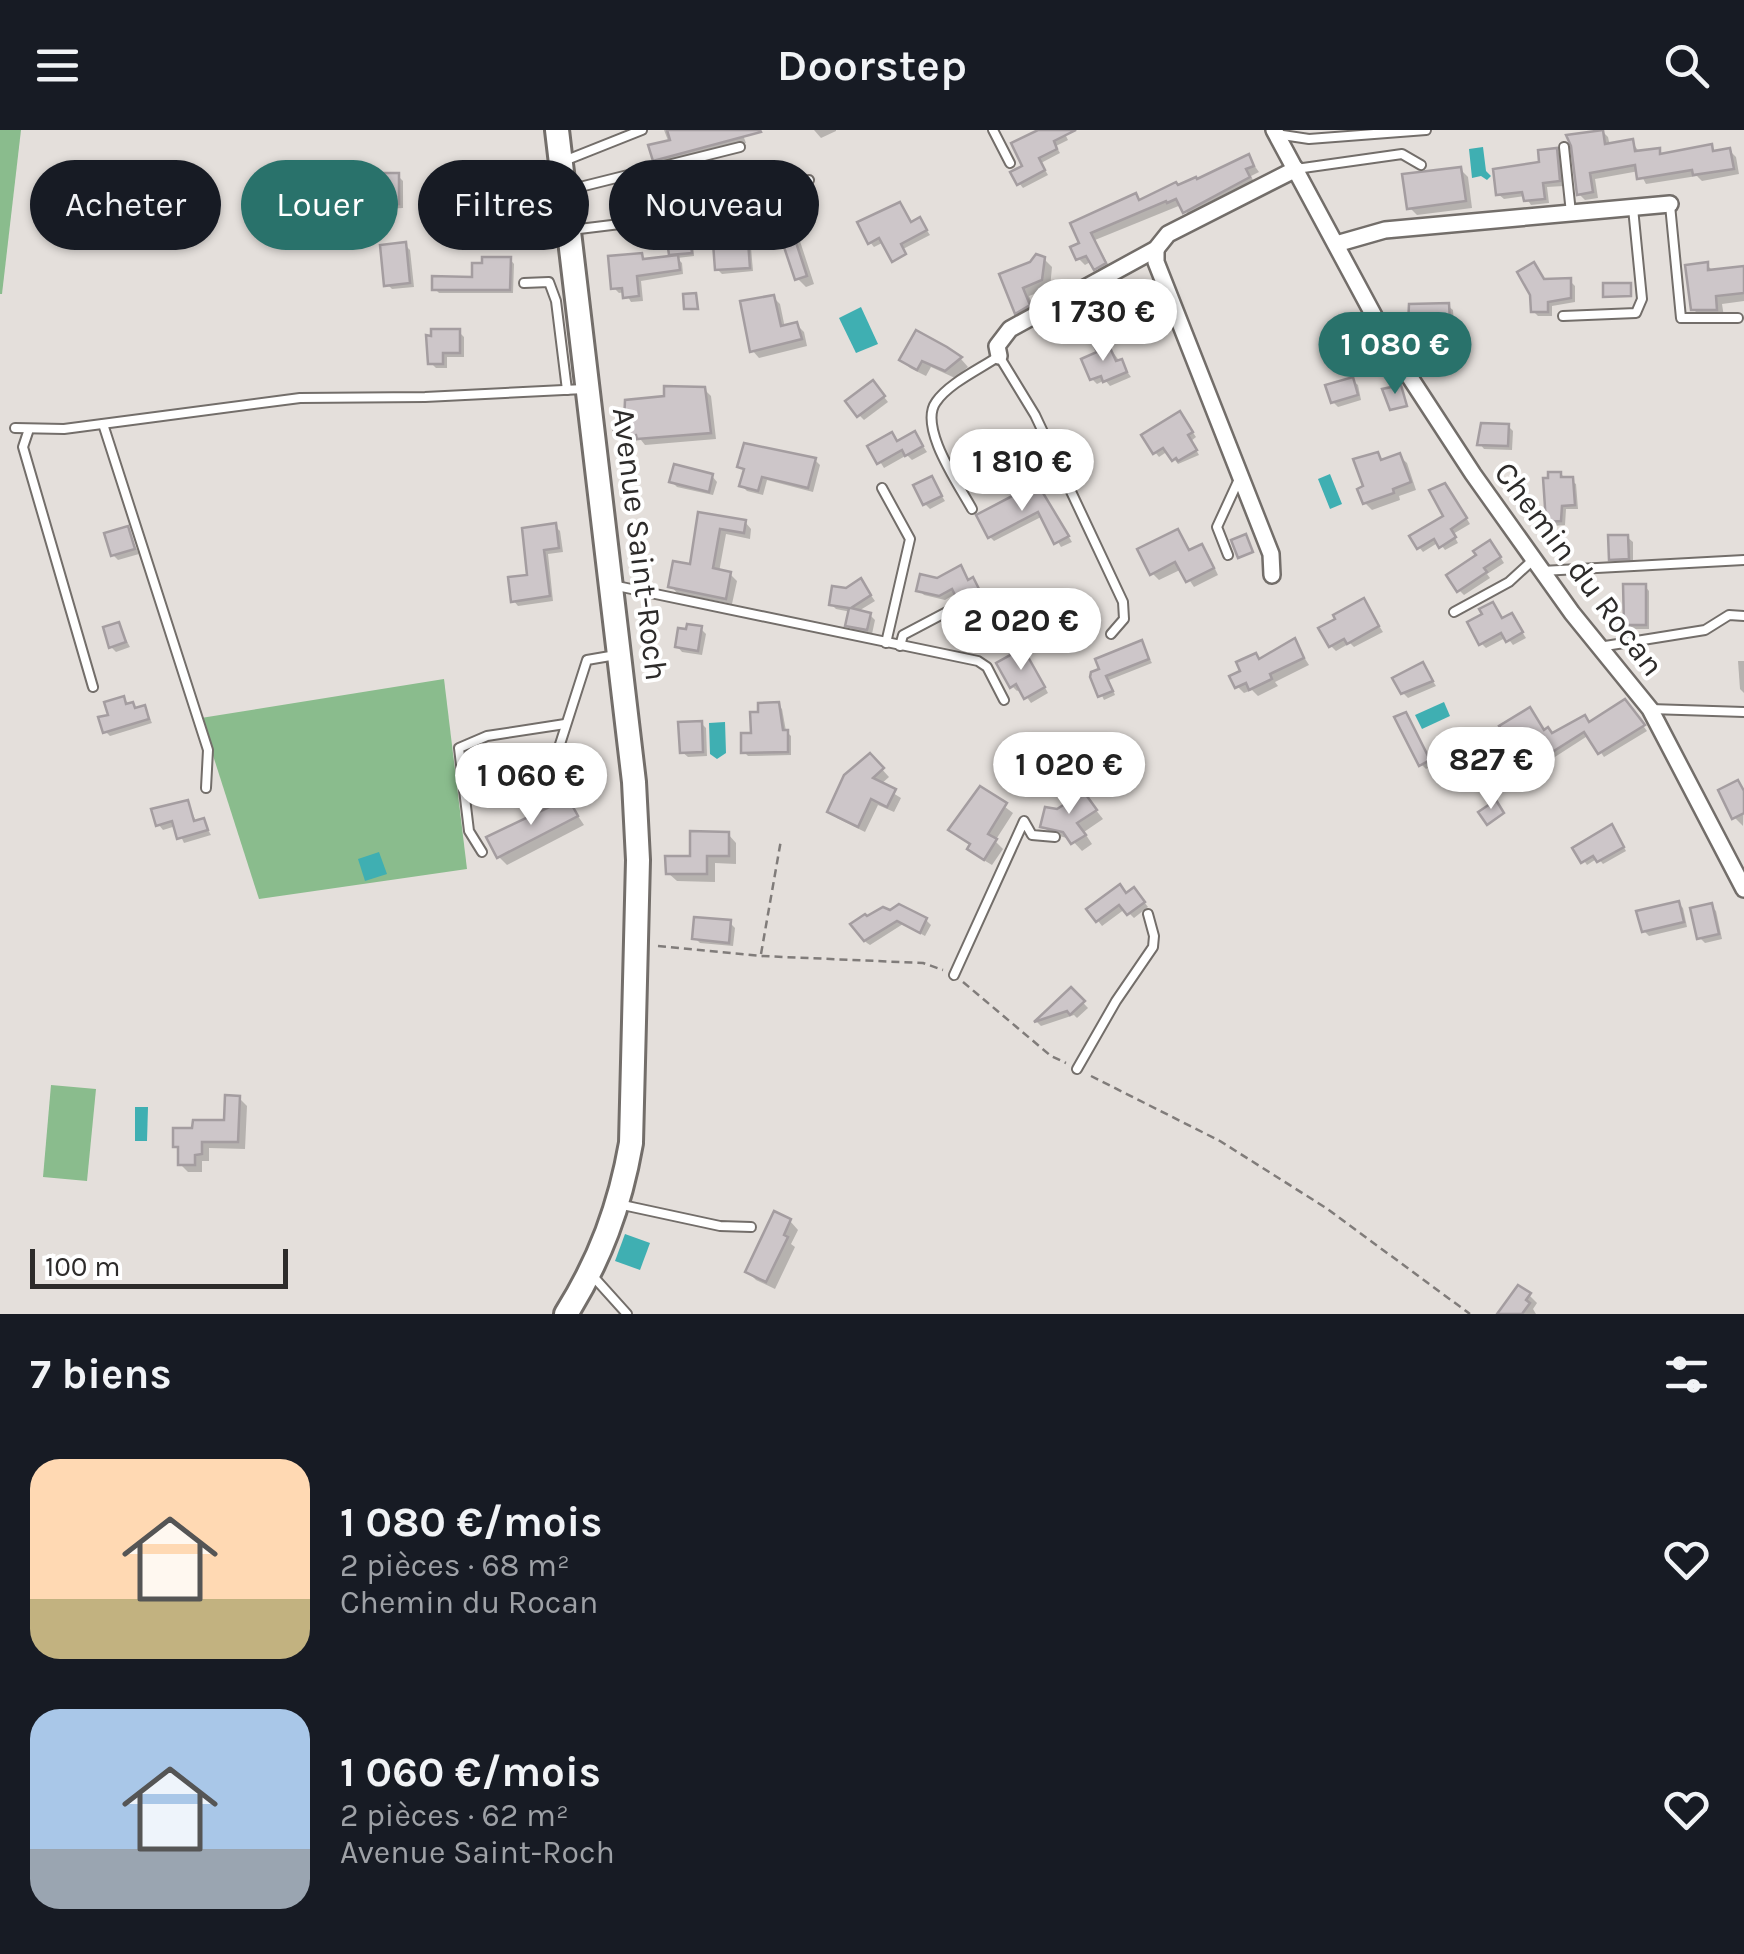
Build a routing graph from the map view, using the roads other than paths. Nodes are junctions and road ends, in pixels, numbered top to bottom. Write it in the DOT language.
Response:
graph roads {
  1 [pos="557,130"];
  2 [pos="642,130"];
  3 [pos="993,130"];
  4 [pos="1426,130"];
  5 [pos="1275,132"];
  6 [pos="1357,133"];
  7 [pos="740,146"];
  8 [pos="1564,147"];
  9 [pos="560,160"];
  10 [pos="567,160"];
  11 [pos="1010,164"];
  12 [pos="1420,165"];
  13 [pos="1296,168"];
  14 [pos="589,185"];
  15 [pos="1670,204"];
  16 [pos="1632,207"];
  17 [pos="1571,213"];
  18 [pos="1336,244"];
  19 [pos="1156,249"];
  20 [pos="569,250"];
  21 [pos="524,283"];
  22 [pos="1562,316"];
  23 [pos="1738,318"];
  24 [pos="999,356"];
  25 [pos="578,390"];
  26 [pos="103,424"];
  27 [pos="15,428"];
  28 [pos="28,429"];
  29 [pos="1240,478"];
  30 [pos="882,488"];
  31 [pos="972,509"];
  32 [pos="1228,555"];
  33 [pos="1744,560"];
  34 [pos="1538,565"];
  35 [pos="1272,575"];
  36 [pos="612,585"];
  37 [pos="958,606"];
  38 [pos="1454,612"];
  39 [pos="1744,616"];
  40 [pos="1111,634"];
  41 [pos="886,644"];
  42 [pos="900,646"];
  43 [pos="1599,647"];
  44 [pos="621,654"];
  45 [pos="93,687"];
  46 [pos="1004,700"];
  47 [pos="1650,709"];
  48 [pos="1744,712"];
  49 [pos="566,724"];
  50 [pos="206,788"];
  51 [pos="545,790"];
  52 [pos="1055,837"];
  53 [pos="482,852"];
  54 [pos="1744,889"];
  55 [pos="1148,914"];
  56 [pos="954,975"];
  57 [pos="1077,1069"];
  58 [pos="618,1204"];
  59 [pos="751,1227"];
  60 [pos="592,1274"];
  61 [pos="566,1314"];
  62 [pos="627,1314"];
  1 -- 9 [label="main road, Avenue Saint-Roch"];
  2 -- 10 [label="lane"];
  3 -- 11 [label="lane"];
  4 -- 6 [label="lane"];
  5 -- 6 [label="lane"];
  5 -- 13 [label="street, Chemin du Rocan"];
  7 -- 14 [label="lane"];
  8 -- 17 [label="lane"];
  12 -- 13 [label="lane"];
  13 -- 18 [label="street, Chemin du Rocan"];
  13 -- 19 [label="street"];
  15 -- 16 [label="street"];
  15 -- 23 [label="lane"];
  16 -- 17 [label="street"];
  16 -- 22 [label="lane"];
  17 -- 18 [label="street"];
  18 -- 34 [label="street, Chemin du Rocan"];
  19 -- 24 [label="street"];
  19 -- 29 [label="street"];
  20 -- 25 [label="main road, Avenue Saint-Roch"];
  21 -- 25 [label="lane"];
  24 -- 31 [label="lane"];
  24 -- 40 [label="lane"];
  25 -- 26 [label="lane"];
  25 -- 36 [label="main road, Avenue Saint-Roch"];
  26 -- 28 [label="lane"];
  26 -- 50 [label="lane"];
  27 -- 28 [label="lane"];
  28 -- 45 [label="lane"];
  29 -- 32 [label="lane"];
  29 -- 35 [label="street"];
  30 -- 41 [label="lane"];
  33 -- 34 [label="lane"];
  34 -- 38 [label="lane"];
  34 -- 43 [label="street, Chemin du Rocan"];
  36 -- 41 [label="lane"];
  36 -- 44 [label="main road, Avenue Saint-Roch"];
  37 -- 42 [label="lane"];
  39 -- 43 [label="lane"];
  41 -- 42 [label="lane"];
  42 -- 46 [label="lane"];
  43 -- 47 [label="street, Chemin du Rocan"];
  44 -- 49 [label="lane"];
  44 -- 58 [label="main road, Avenue Saint-Roch"];
  47 -- 48 [label="lane"];
  47 -- 54 [label="street, Chemin du Rocan"];
  49 -- 51 [label="lane"];
  49 -- 53 [label="lane"];
  52 -- 56 [label="lane"];
  55 -- 57 [label="lane"];
  58 -- 59 [label="lane"];
  58 -- 60 [label="main road, Avenue Saint-Roch"];
  60 -- 61 [label="main road, Avenue Saint-Roch"];
  60 -- 62 [label="lane"];
}
